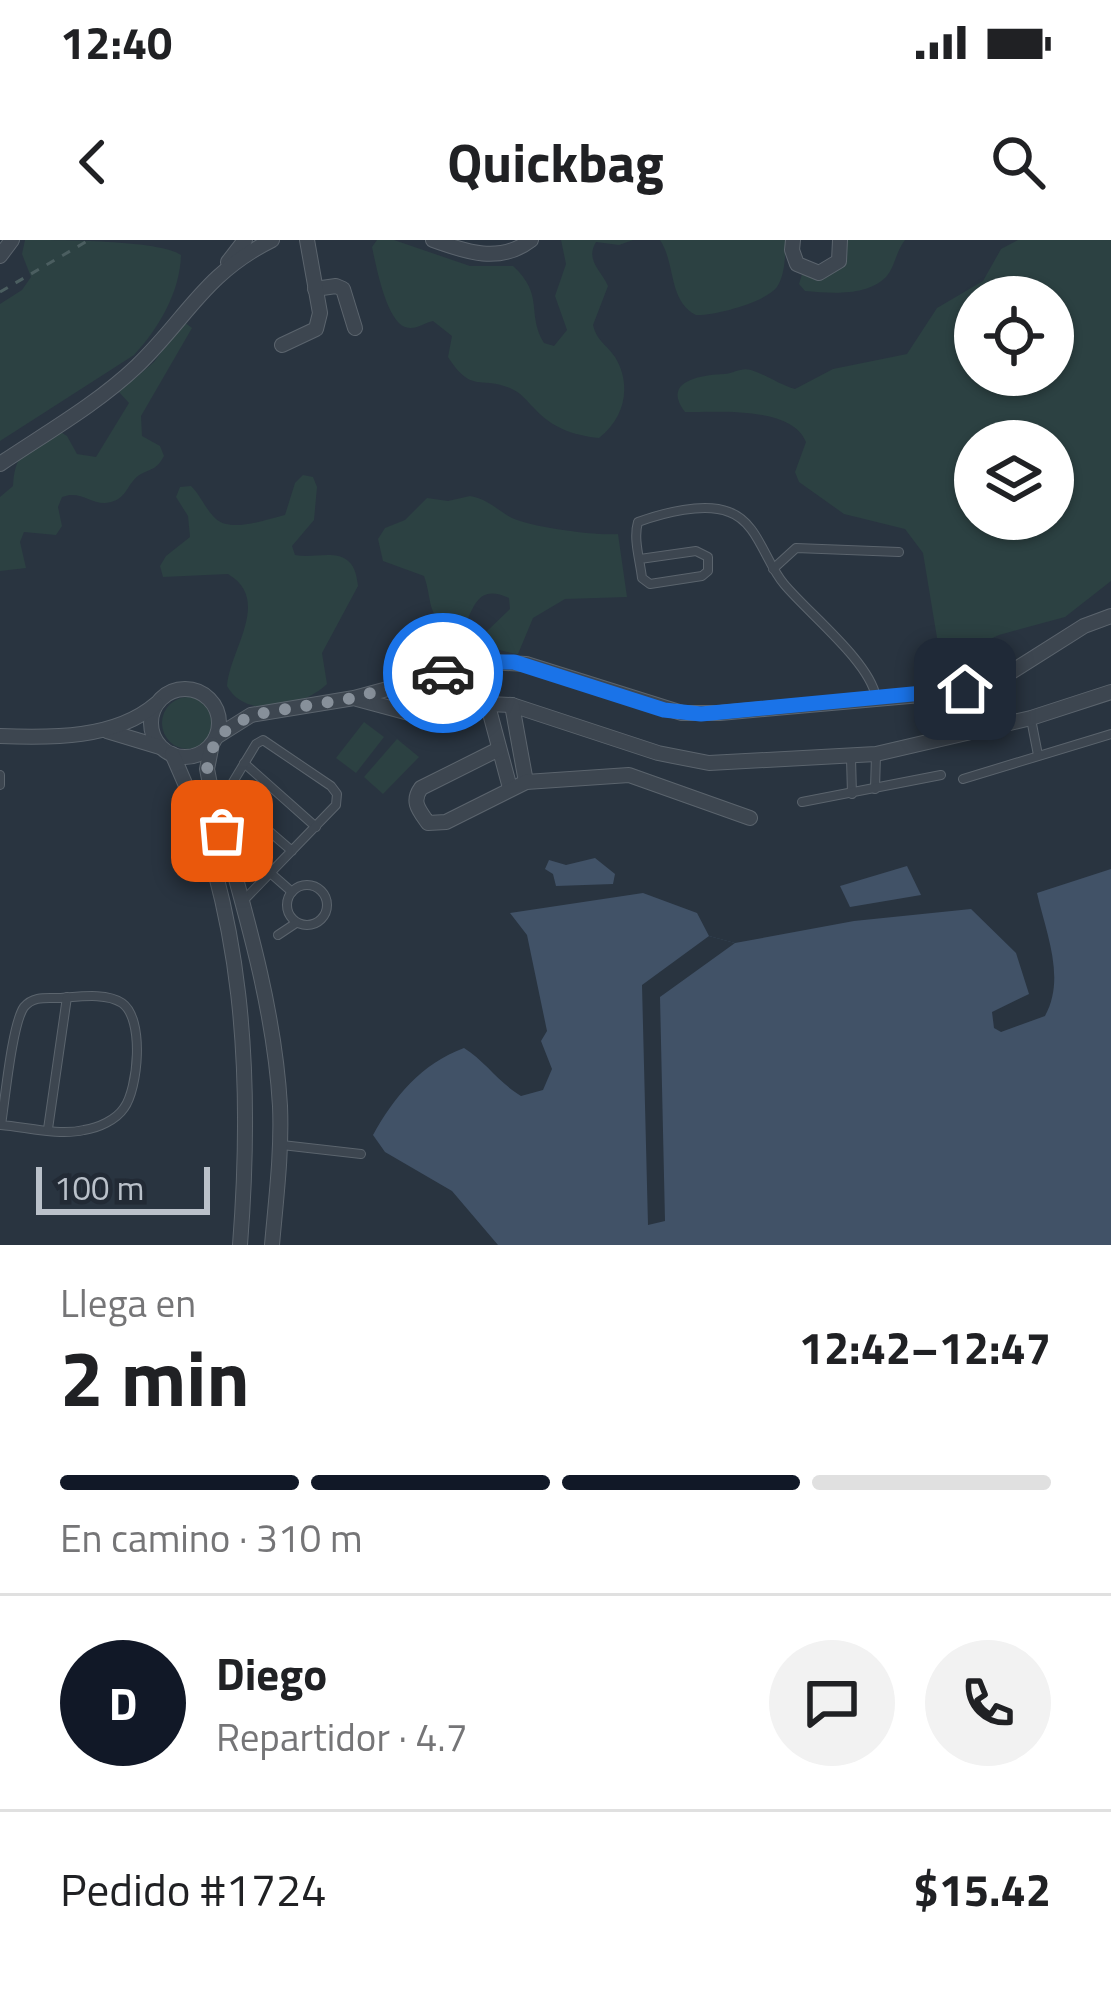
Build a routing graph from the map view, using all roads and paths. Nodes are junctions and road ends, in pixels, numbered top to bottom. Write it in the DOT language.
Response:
graph roads {
  1 [pos="12,240"];
  2 [pos="89,240"];
  3 [pos="245,240"];
  4 [pos="272,240"];
  5 [pos="307,240"];
  6 [pos="433,240"];
  7 [pos="531,240"];
  8 [pos="794,240"];
  9 [pos="840,240"];
  10 [pos="0,256"];
  11 [pos="221,270"];
  12 [pos="315,289"];
  13 [pos="0,292"];
  14 [pos="355,328"];
  15 [pos="282,345"];
  16 [pos="0,464"];
  17 [pos="899,552"];
  18 [pos="640,559"];
  19 [pos="772,569"];
  20 [pos="1111,616"];
  21 [pos="1111,692"];
  22 [pos="353,698"];
  23 [pos="876,699"];
  24 [pos="487,702"];
  25 [pos="158,703"];
  26 [pos="212,703"];
  27 [pos="512,705"];
  28 [pos="251,715"];
  29 [pos="1031,718"];
  30 [pos="102,730"];
  31 [pos="1111,734"];
  32 [pos="0,736"];
  33 [pos="214,741"];
  34 [pos="499,749"];
  35 [pos="167,751"];
  36 [pos="876,754"];
  37 [pos="1038,755"];
  38 [pos="850,756"];
  39 [pos="244,763"];
  40 [pos="940,775"];
  41 [pos="964,779"];
  42 [pos="526,782"];
  43 [pos="510,788"];
  44 [pos="875,790"];
  45 [pos="852,794"];
  46 [pos="802,802"];
  47 [pos="750,818"];
  48 [pos="316,826"];
  49 [pos="222,831"];
  50 [pos="292,851"];
  51 [pos="273,871"];
  52 [pos="292,892"];
  53 [pos="242,902"];
  54 [pos="296,922"];
  55 [pos="278,935"];
  56 [pos="67,998"];
  57 [pos="279,1093"];
  58 [pos="245,1095"];
  59 [pos="0,1125"];
  60 [pos="48,1130"];
  61 [pos="280,1144"];
  62 [pos="361,1154"];
  63 [pos="240,1245"];
  64 [pos="272,1245"];
  1 -- 10 [label="street"];
  2 -- 13 [label="path"];
  3 -- 11 [label="street"];
  4 -- 11 [label="street"];
  5 -- 12 [label="street"];
  6 -- 7 [label="street"];
  8 -- 9 [label="street"];
  11 -- 16 [label="street"];
  12 -- 14 [label="street"];
  12 -- 15 [label="street"];
  17 -- 19 [label="lane"];
  18 -- 18 [label="lane"];
  18 -- 19 [label="lane"];
  19 -- 23 [label="lane"];
  20 -- 23 [label="street"];
  21 -- 29 [label="street"];
  22 -- 23 [label="street"];
  22 -- 24 [label="street"];
  22 -- 28 [label="street"];
  24 -- 27 [label="street"];
  24 -- 34 [label="street"];
  25 -- 26 [label="street"];
  25 -- 30 [label="street"];
  25 -- 35 [label="street"];
  26 -- 28 [label="street"];
  26 -- 33 [label="street"];
  27 -- 38 [label="street"];
  27 -- 42 [label="street"];
  28 -- 33 [label="street"];
  29 -- 36 [label="street"];
  29 -- 37 [label="lane"];
  30 -- 32 [label="street"];
  30 -- 35 [label="street"];
  31 -- 37 [label="lane"];
  33 -- 35 [label="street"];
  33 -- 49 [label="street"];
  34 -- 43 [label="street"];
  34 -- 43 [label="street"];
  35 -- 58 [label="street"];
  36 -- 38 [label="street"];
  36 -- 44 [label="lane"];
  37 -- 41 [label="lane"];
  38 -- 45 [label="lane"];
  39 -- 48 [label="lane"];
  39 -- 48 [label="lane"];
  39 -- 50 [label="lane"];
  40 -- 44 [label="lane"];
  42 -- 43 [label="street"];
  42 -- 47 [label="street"];
  44 -- 45 [label="lane"];
  45 -- 46 [label="lane"];
  48 -- 50 [label="lane"];
  49 -- 51 [label="lane"];
  49 -- 53 [label="street"];
  50 -- 51 [label="lane"];
  51 -- 52 [label="lane"];
  51 -- 53 [label="lane"];
  52 -- 54 [label="lane"];
  52 -- 54 [label="lane"];
  53 -- 57 [label="street"];
  54 -- 55 [label="lane"];
  56 -- 59 [label="lane"];
  56 -- 60 [label="lane"];
  56 -- 60 [label="lane"];
  57 -- 58 [label="street"];
  57 -- 61 [label="street"];
  58 -- 63 [label="street"];
  59 -- 60 [label="lane"];
  61 -- 62 [label="lane"];
  61 -- 64 [label="street"];
}
